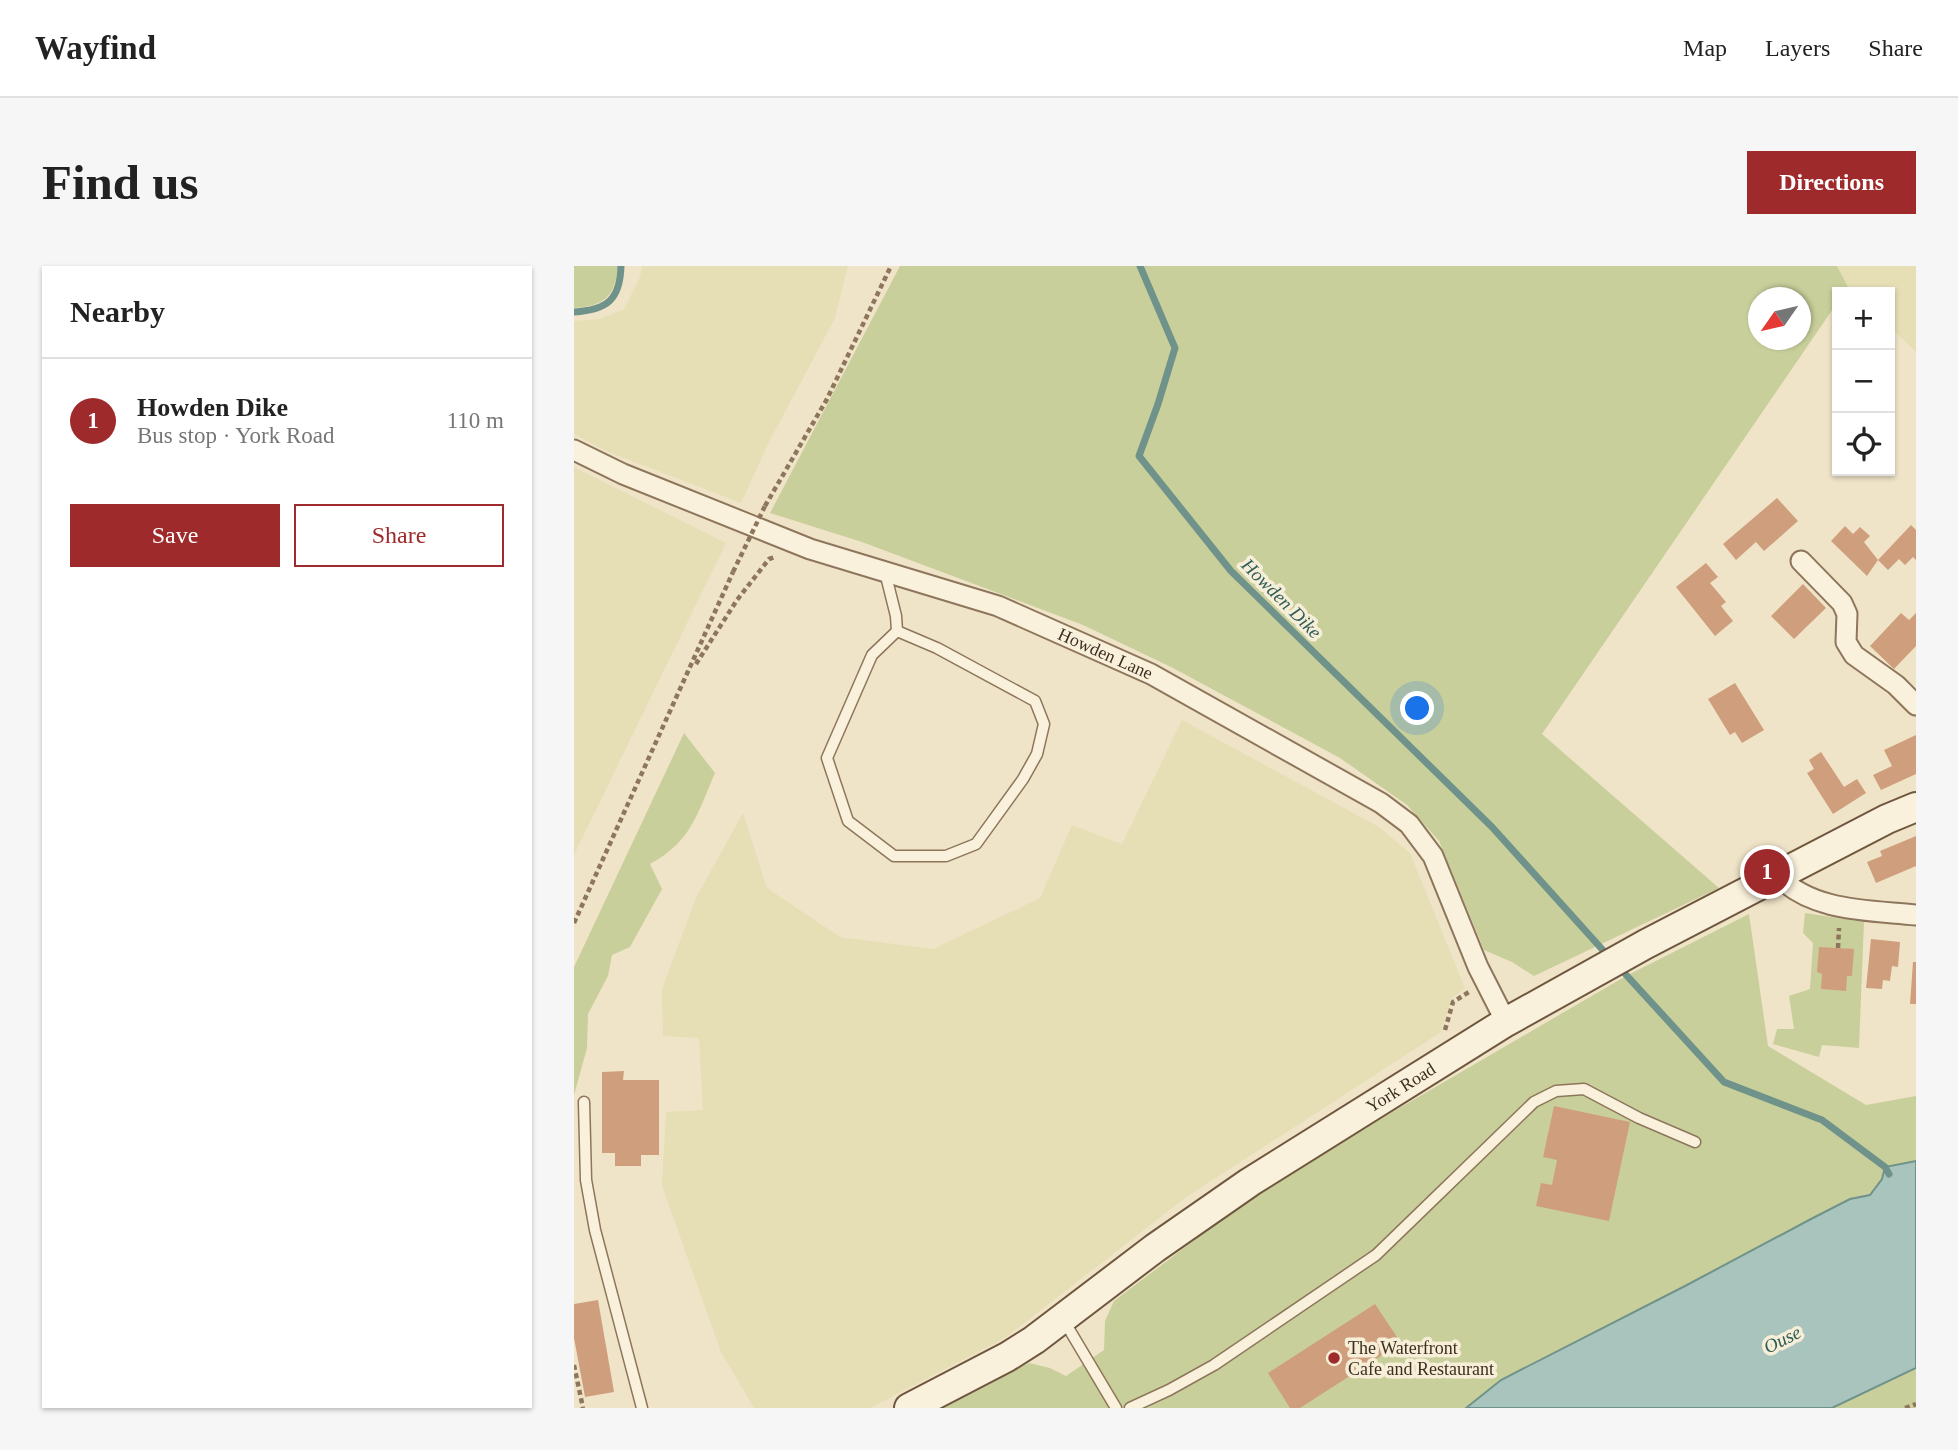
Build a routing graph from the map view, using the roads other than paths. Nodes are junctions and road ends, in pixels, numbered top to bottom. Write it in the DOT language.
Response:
graph roads {
  1 [pos="574,450"];
  2 [pos="1801,561"];
  3 [pos="885,572"];
  4 [pos="897,631"];
  5 [pos="1916,705"];
  6 [pos="1916,807"];
  7 [pos="1778,876"];
  8 [pos="1916,915"];
  9 [pos="1506,1022"];
  10 [pos="584,1102"];
  11 [pos="1695,1142"];
  12 [pos="1063,1319"];
  13 [pos="642,1408"];
  14 [pos="909,1408"];
  15 [pos="1116,1408"];
  16 [pos="1130,1408"];
  1 -- 3 [label="street, Howden Lane"];
  2 -- 5 [label="street"];
  3 -- 4 [label="lane"];
  3 -- 9 [label="street, Howden Lane"];
  4 -- 4 [label="lane"];
  6 -- 7 [label="main road, York Road"];
  7 -- 8 [label="street"];
  7 -- 9 [label="main road, York Road"];
  9 -- 12 [label="main road, York Road"];
  10 -- 13 [label="lane"];
  11 -- 16 [label="lane"];
  12 -- 14 [label="main road, York Road"];
  12 -- 15 [label="lane"];
}
